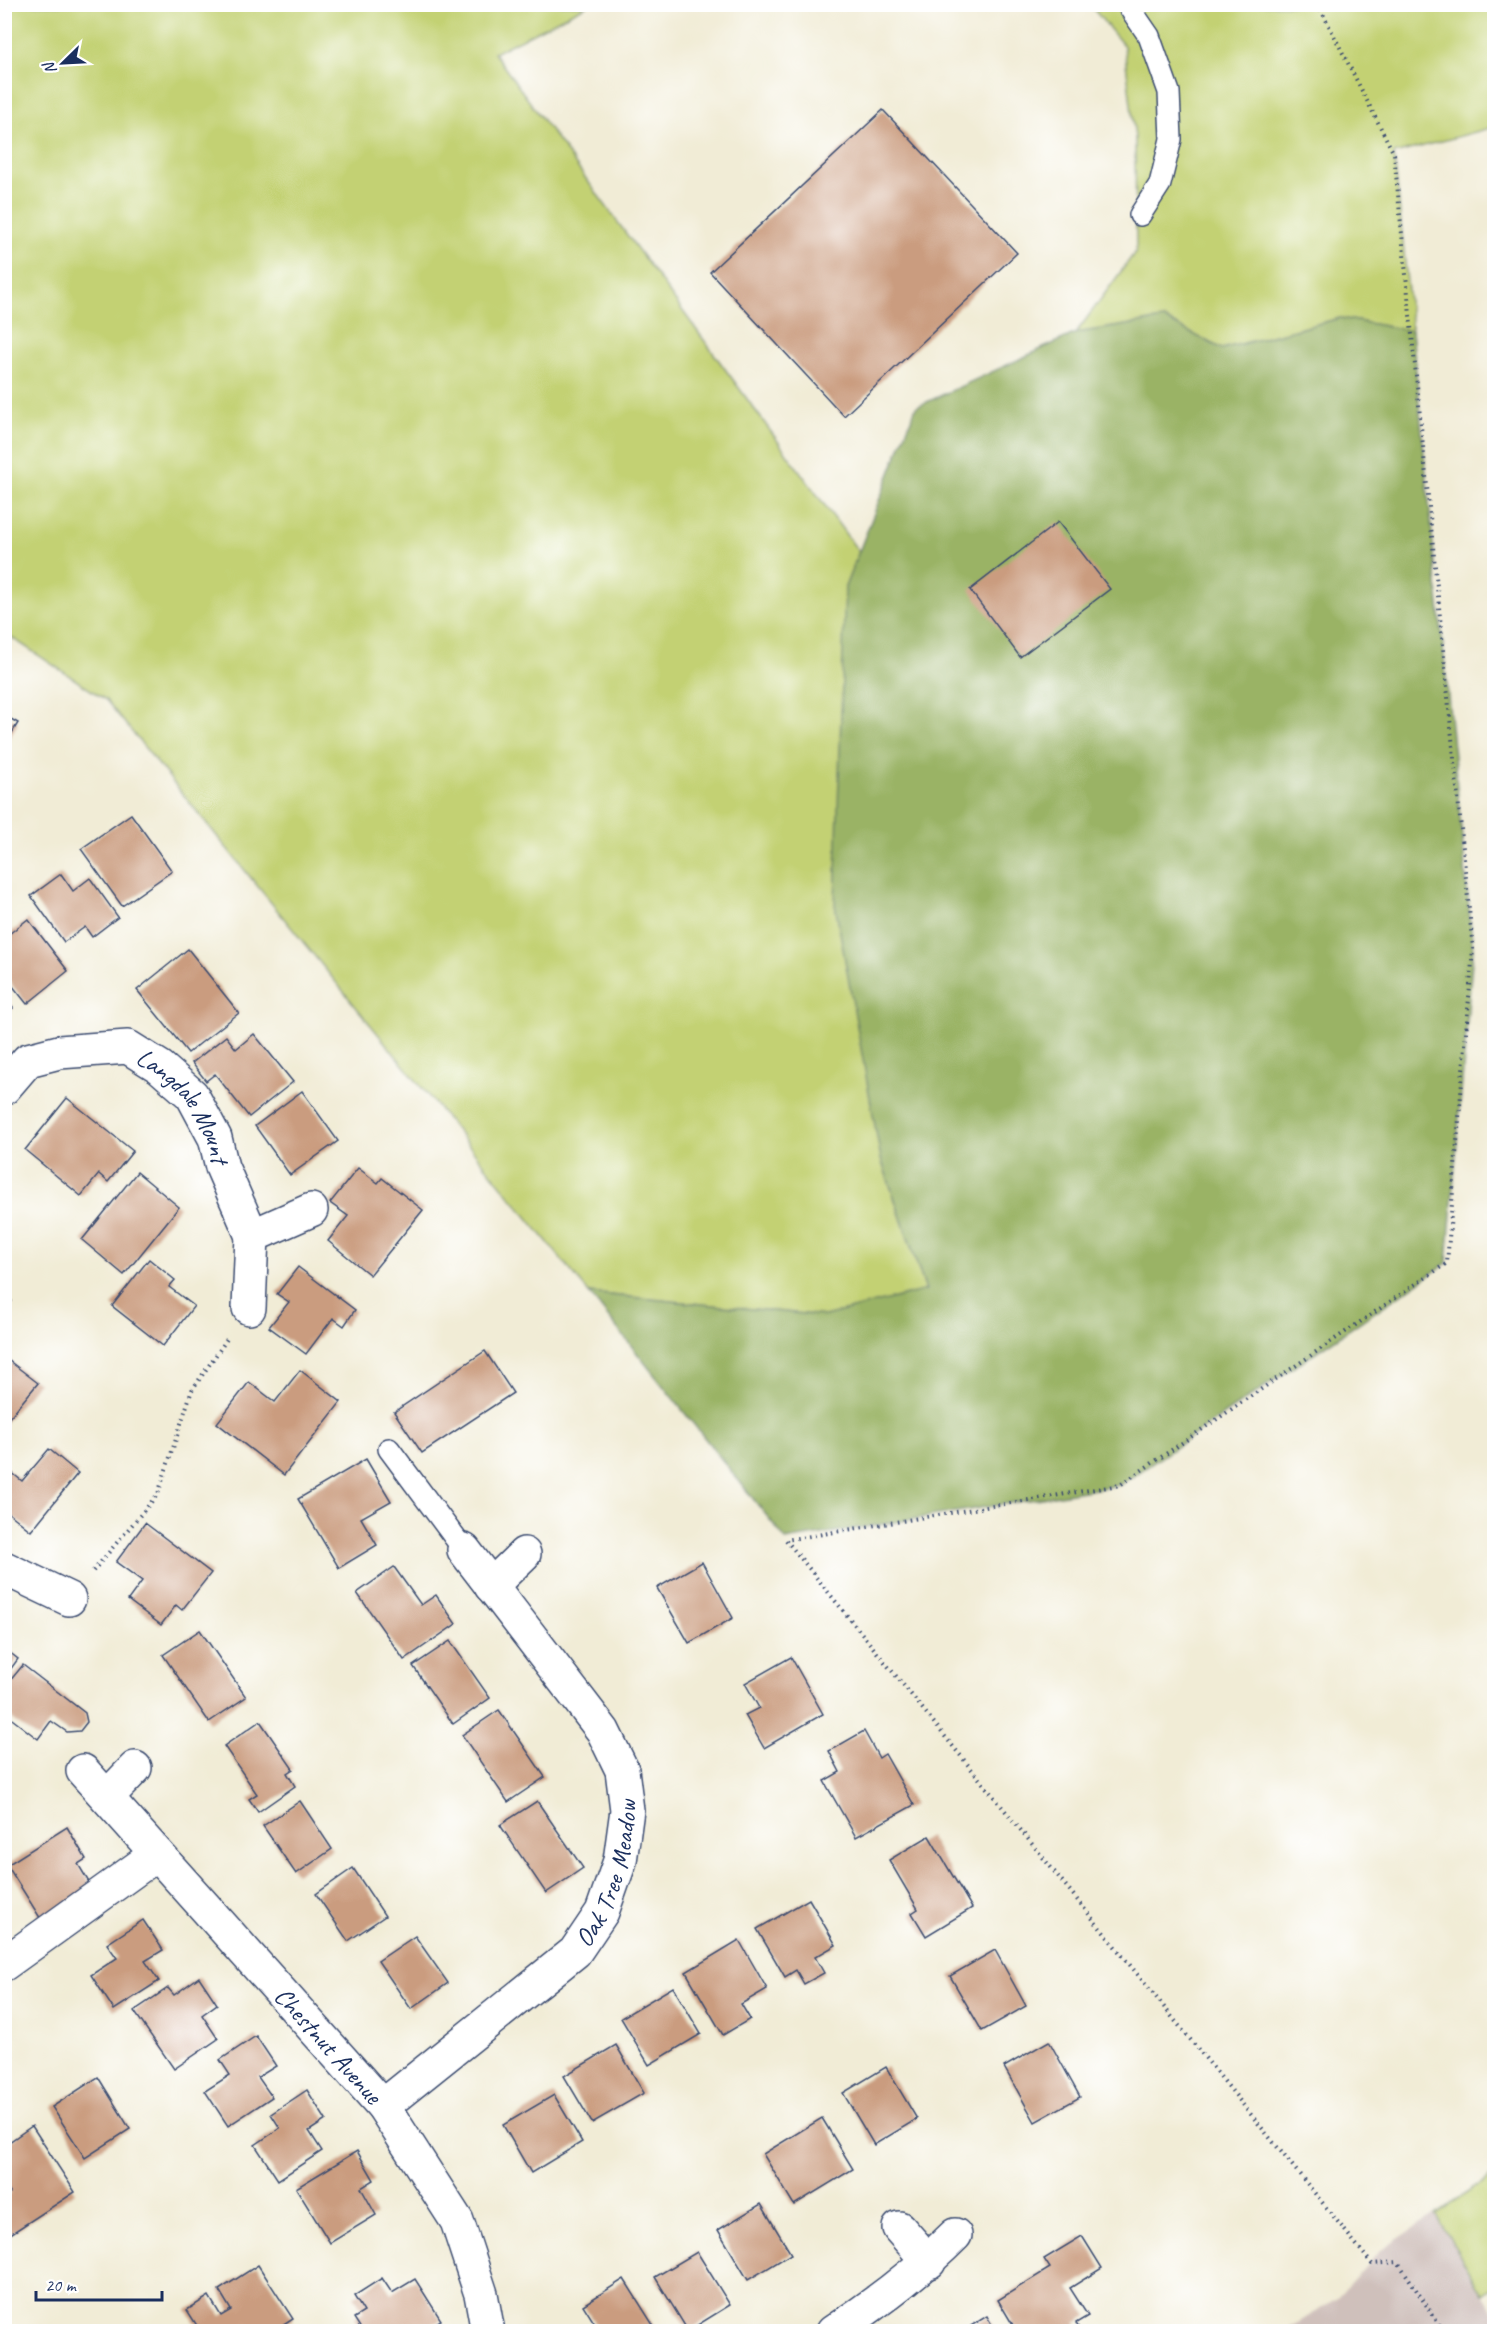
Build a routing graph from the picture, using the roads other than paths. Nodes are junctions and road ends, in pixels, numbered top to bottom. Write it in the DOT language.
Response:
graph roads {
  1 [pos="1127,4"];
  2 [pos="1140,215"];
  3 [pos="4,1088"];
  4 [pos="311,1210"];
  5 [pos="252,1236"];
  6 [pos="249,1308"];
  7 [pos="388,1449"];
  8 [pos="464,1550"];
  9 [pos="524,1554"];
  10 [pos="4,1568"];
  11 [pos="491,1586"];
  12 [pos="69,1599"];
  13 [pos="135,1768"];
  14 [pos="83,1771"];
  15 [pos="107,1797"];
  16 [pos="157,1854"];
  17 [pos="4,1964"];
  18 [pos="383,2106"];
  19 [pos="899,2228"];
  20 [pos="955,2235"];
  21 [pos="929,2262"];
  22 [pos="488,2331"];
  23 [pos="833,2331"];
  1 -- 2 [label="lane"];
  3 -- 5 [label="street, Langdale Mount"];
  4 -- 5 [label="street"];
  5 -- 6 [label="street, Langdale Mount"];
  7 -- 8 [label="lane"];
  8 -- 11 [label="street, Oak Tree Meadow"];
  9 -- 11 [label="street"];
  10 -- 12 [label="street"];
  11 -- 18 [label="street, Oak Tree Meadow"];
  13 -- 15 [label="street"];
  14 -- 15 [label="street, Chestnut Avenue"];
  15 -- 16 [label="street, Chestnut Avenue"];
  16 -- 17 [label="street"];
  16 -- 18 [label="street, Chestnut Avenue"];
  18 -- 22 [label="street, Chestnut Avenue"];
  19 -- 21 [label="street"];
  20 -- 21 [label="street"];
  21 -- 23 [label="street"];
}
